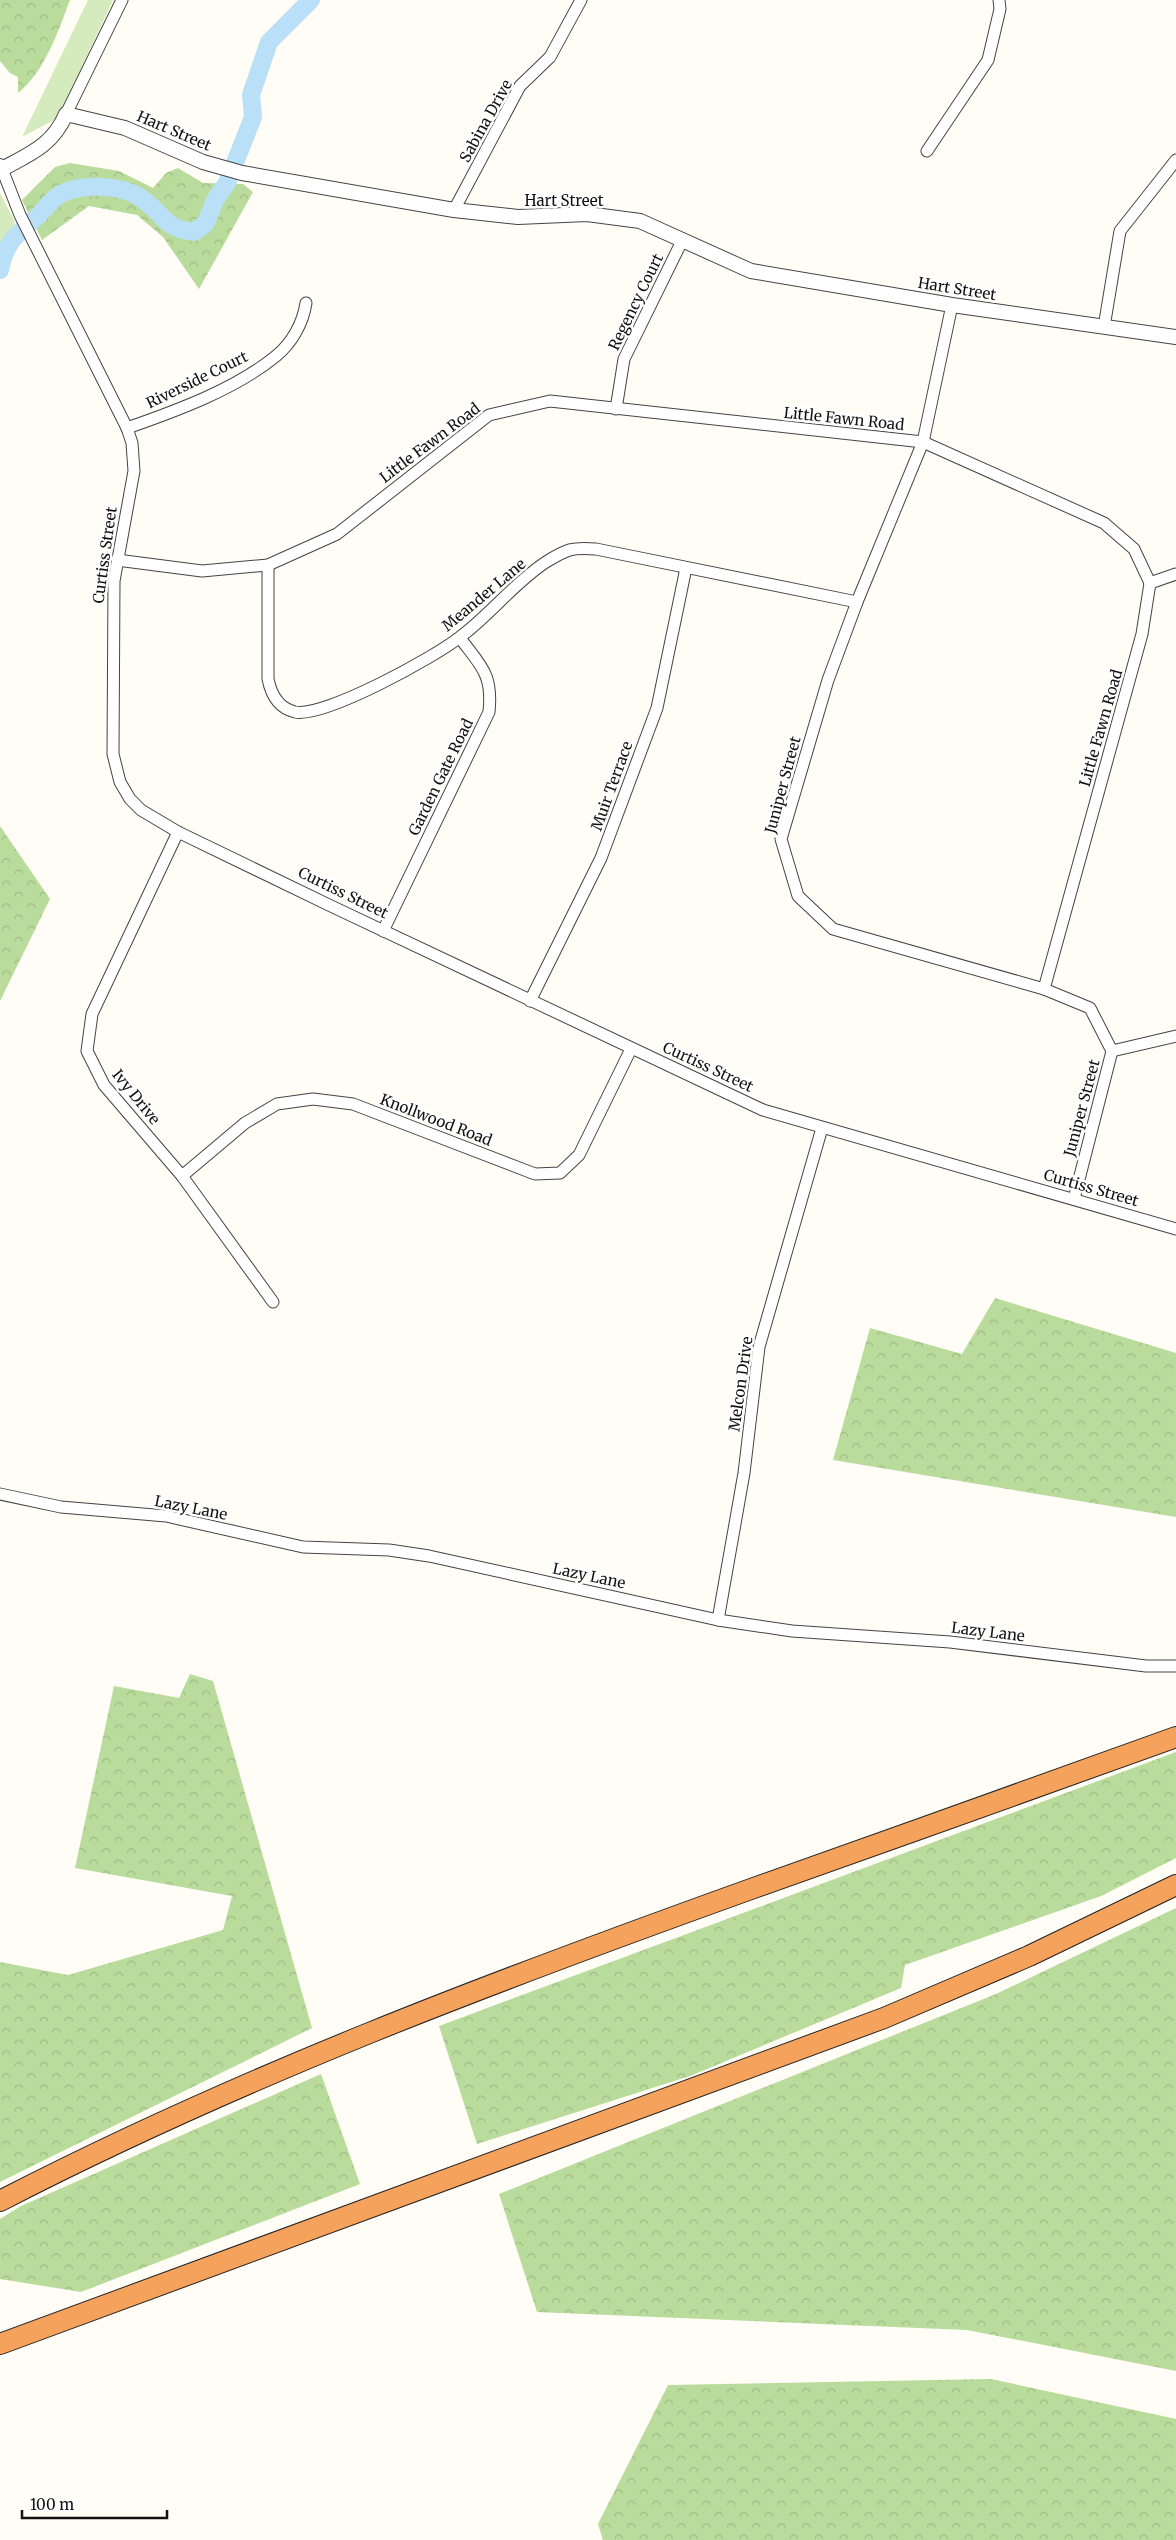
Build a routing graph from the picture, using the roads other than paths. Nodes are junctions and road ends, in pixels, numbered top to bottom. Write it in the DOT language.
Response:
graph roads {
  1 [pos="122,0"];
  2 [pos="581,0"];
  3 [pos="999,0"];
  4 [pos="66,114"];
  5 [pos="927,151"];
  6 [pos="1176,160"];
  7 [pos="1,167"];
  8 [pos="454,210"];
  9 [pos="683,239"];
  10 [pos="306,303"];
  11 [pos="952,305"];
  12 [pos="1104,326"];
  13 [pos="1176,337"];
  14 [pos="616,410"];
  15 [pos="127,428"];
  16 [pos="923,442"];
  17 [pos="117,560"];
  18 [pos="268,565"];
  19 [pos="686,568"];
  20 [pos="1176,574"];
  21 [pos="1150,583"];
  22 [pos="857,602"];
  23 [pos="460,638"];
  24 [pos="178,832"];
  25 [pos="383,931"];
  26 [pos="1044,988"];
  27 [pos="530,1001"];
  28 [pos="1176,1036"];
  29 [pos="631,1049"];
  30 [pos="1112,1051"];
  31 [pos="822,1128"];
  32 [pos="182,1176"];
  33 [pos="1074,1199"];
  34 [pos="1176,1229"];
  35 [pos="273,1302"];
  36 [pos="0,1494"];
  37 [pos="718,1620"];
  38 [pos="1176,1666"];
  39 [pos="1176,1737"];
  40 [pos="1176,1885"];
  41 [pos="0,2201"];
  42 [pos="0,2344"];
  1 -- 4 [label="street"];
  2 -- 8 [label="street, Sabina Drive"];
  3 -- 5 [label="street"];
  4 -- 7 [label="street"];
  4 -- 8 [label="street, Hart Street"];
  6 -- 12 [label="street"];
  7 -- 15 [label="street, Curtiss Street"];
  8 -- 9 [label="street, Hart Street"];
  9 -- 11 [label="street, Hart Street"];
  9 -- 14 [label="street, Regency Court"];
  10 -- 15 [label="street, Riverside Court"];
  11 -- 12 [label="street, Hart Street"];
  11 -- 16 [label="street, Juniper Street"];
  12 -- 13 [label="street, Hart Street"];
  14 -- 16 [label="street, Little Fawn Road"];
  14 -- 18 [label="street, Little Fawn Road"];
  15 -- 17 [label="street, Curtiss Street"];
  16 -- 21 [label="street, Little Fawn Road"];
  16 -- 22 [label="street, Juniper Street"];
  17 -- 18 [label="street, Little Fawn Road"];
  17 -- 24 [label="street, Curtiss Street"];
  18 -- 23 [label="street, Meander Lane"];
  19 -- 22 [label="street, Meander Lane"];
  19 -- 23 [label="street, Meander Lane"];
  19 -- 27 [label="street, Muir Terrace"];
  20 -- 21 [label="street"];
  21 -- 26 [label="street, Little Fawn Road"];
  22 -- 26 [label="street, Juniper Street"];
  23 -- 25 [label="street, Garden Gate Road"];
  24 -- 25 [label="street, Curtiss Street"];
  24 -- 32 [label="street, Ivy Drive"];
  25 -- 27 [label="street, Curtiss Street"];
  26 -- 30 [label="street, Juniper Street"];
  27 -- 29 [label="street, Curtiss Street"];
  28 -- 30 [label="street"];
  29 -- 31 [label="street, Curtiss Street"];
  29 -- 32 [label="street, Knollwood Road"];
  30 -- 33 [label="street, Juniper Street"];
  31 -- 33 [label="street, Curtiss Street"];
  31 -- 37 [label="street, Melcon Drive"];
  32 -- 35 [label="street, Ivy Drive"];
  33 -- 34 [label="street, Curtiss Street"];
  36 -- 37 [label="street, Lazy Lane"];
  37 -- 38 [label="street, Lazy Lane"];
  39 -- 41 [label="highway"];
  40 -- 42 [label="highway"];
}
